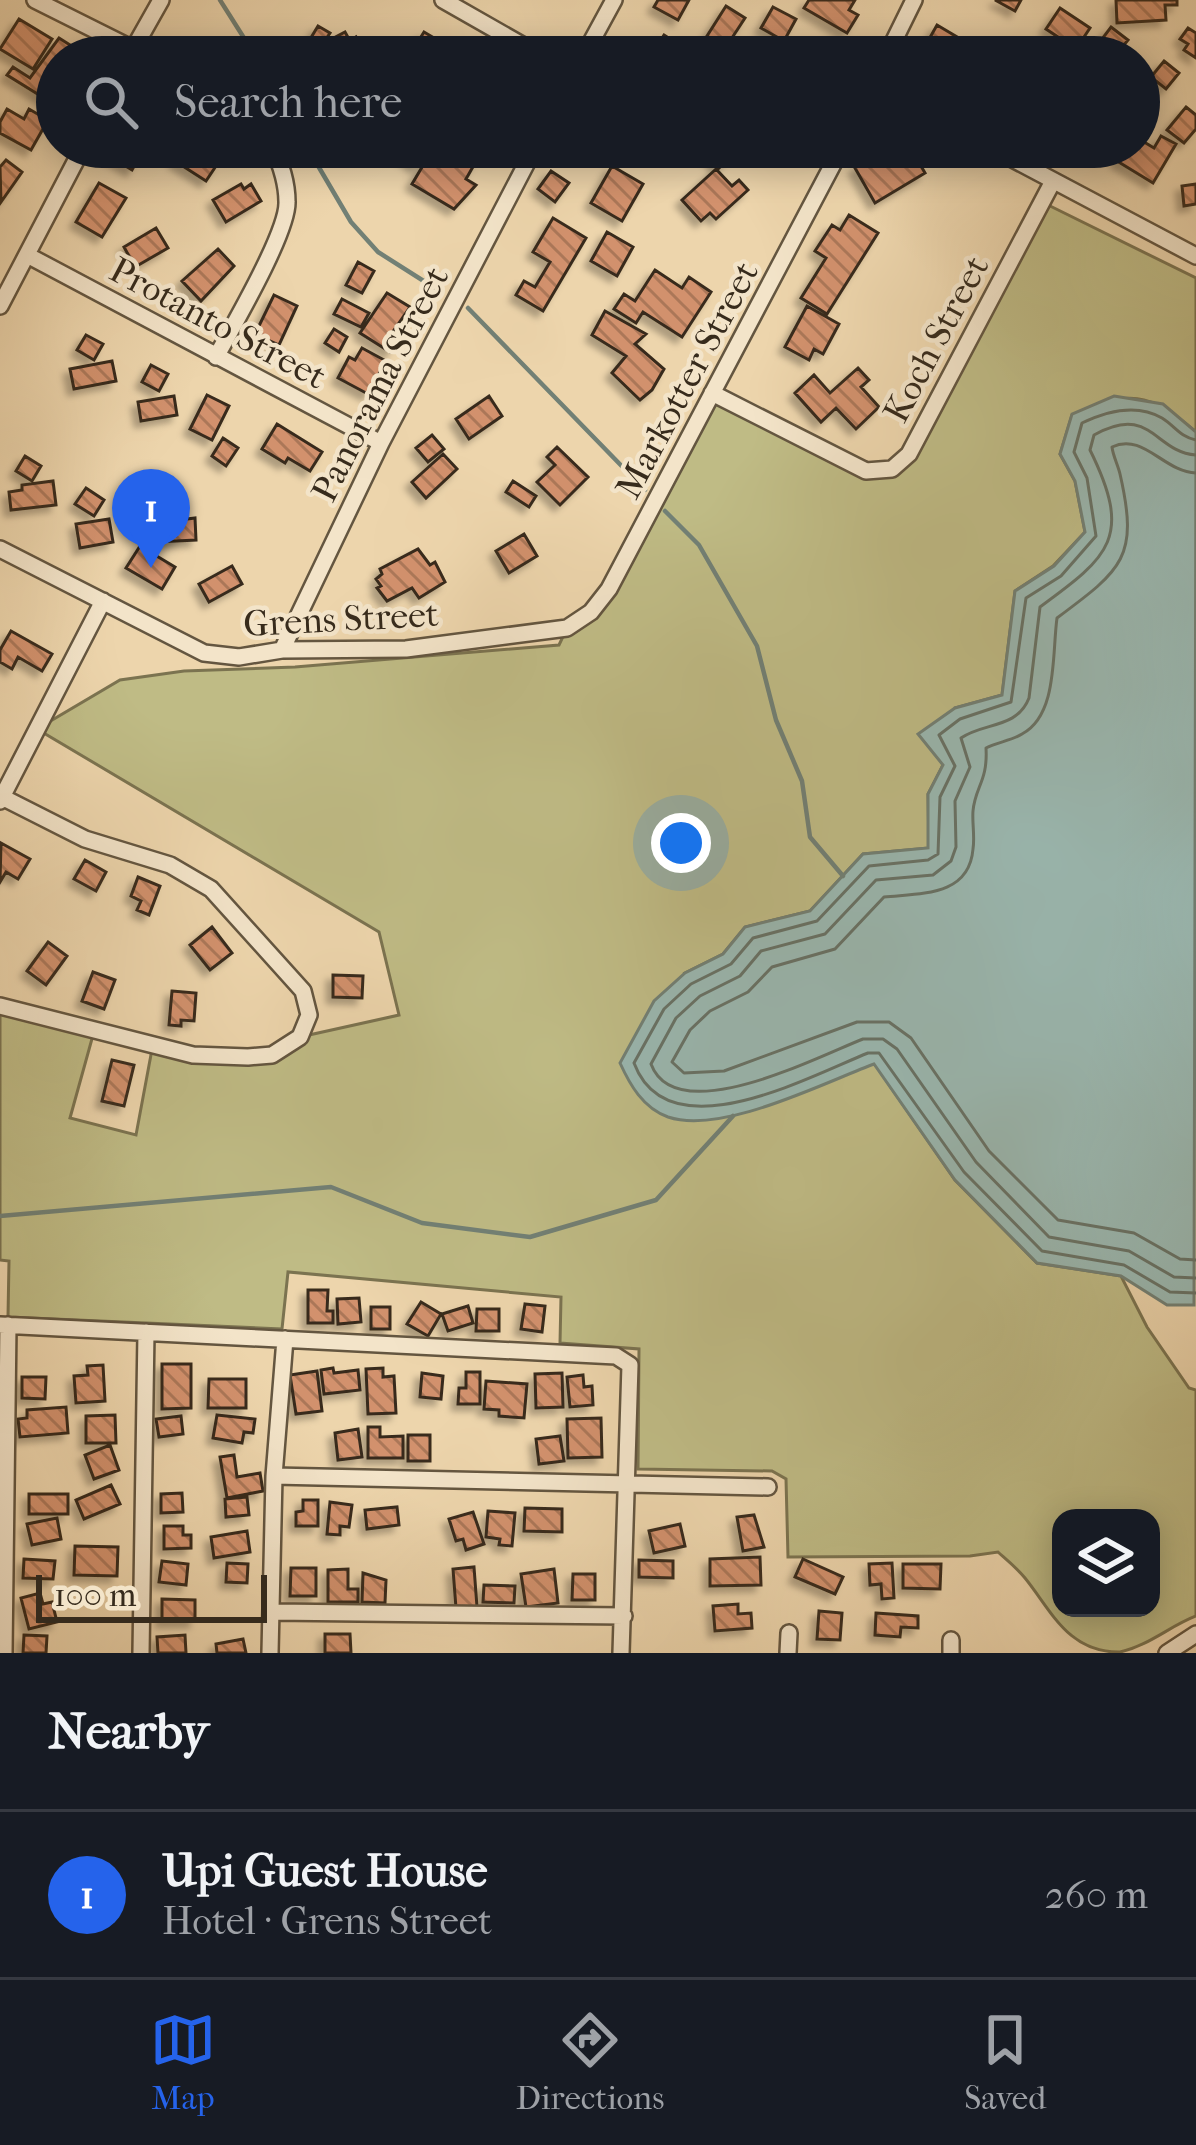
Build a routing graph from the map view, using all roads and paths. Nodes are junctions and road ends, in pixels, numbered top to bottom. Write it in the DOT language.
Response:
graph roads {
  1 [pos="35,0"];
  2 [pos="161,0"];
  3 [pos="443,0"];
  4 [pos="614,0"];
  5 [pos="914,0"];
  6 [pos="103,36"];
  7 [pos="145,36"];
  8 [pos="506,36"];
  9 [pos="594,36"];
  10 [pos="896,36"];
  11 [pos="72,168"];
  12 [pos="283,168"];
  13 [pos="524,168"];
  14 [pos="831,168"];
  15 [pos="1026,168"];
  16 [pos="1052,183"];
  17 [pos="27,255"];
  18 [pos="1196,256"];
  19 [pos="0,306"];
  20 [pos="216,357"];
  21 [pos="712,393"];
  22 [pos="381,442"];
  23 [pos="0,549"];
  24 [pos="104,601"];
  25 [pos="567,628"];
  26 [pos="282,650"];
  27 [pos="1,798"];
  28 [pos="0,1006"];
  29 [pos="4,1325"];
  30 [pos="146,1332"];
  31 [pos="285,1339"];
  32 [pos="274,1476"];
  33 [pos="628,1483"];
  34 [pos="768,1487"];
  35 [pos="273,1612"];
  36 [pos="624,1616"];
  37 [pos="789,1633"];
  38 [pos="1196,1634"];
  39 [pos="4,1653"];
  40 [pos="141,1653"];
  41 [pos="270,1653"];
  42 [pos="621,1653"];
  43 [pos="788,1653"];
  44 [pos="1167,1653"];
  1 -- 6 [label="street"];
  2 -- 7 [label="street"];
  3 -- 8 [label="street"];
  4 -- 9 [label="street"];
  5 -- 10 [label="street"];
  11 -- 17 [label="street"];
  12 -- 20 [label="street"];
  13 -- 22 [label="street, Panorama Street"];
  14 -- 21 [label="street, Markotter Street"];
  15 -- 16 [label="street"];
  16 -- 18 [label="street"];
  16 -- 21 [label="street, Koch Street"];
  17 -- 19 [label="street"];
  17 -- 20 [label="street, Protanto Street"];
  20 -- 22 [label="street, Protanto Street"];
  21 -- 25 [label="street, Markotter Street"];
  22 -- 26 [label="street, Panorama Street"];
  23 -- 24 [label="street, Grens Street"];
  24 -- 26 [label="street, Grens Street"];
  24 -- 27 [label="street"];
  25 -- 26 [label="street, Grens Street"];
  27 -- 28 [label="street"];
  29 -- 30 [label="street"];
  29 -- 39 [label="street"];
  30 -- 31 [label="street"];
  30 -- 40 [label="street"];
  31 -- 32 [label="street"];
  31 -- 33 [label="street"];
  32 -- 33 [label="street"];
  32 -- 35 [label="street"];
  33 -- 34 [label="street"];
  33 -- 36 [label="street"];
  35 -- 36 [label="street"];
  35 -- 41 [label="street"];
  36 -- 42 [label="street"];
  37 -- 43 [label="street"];
  38 -- 44 [label="street"];
}
